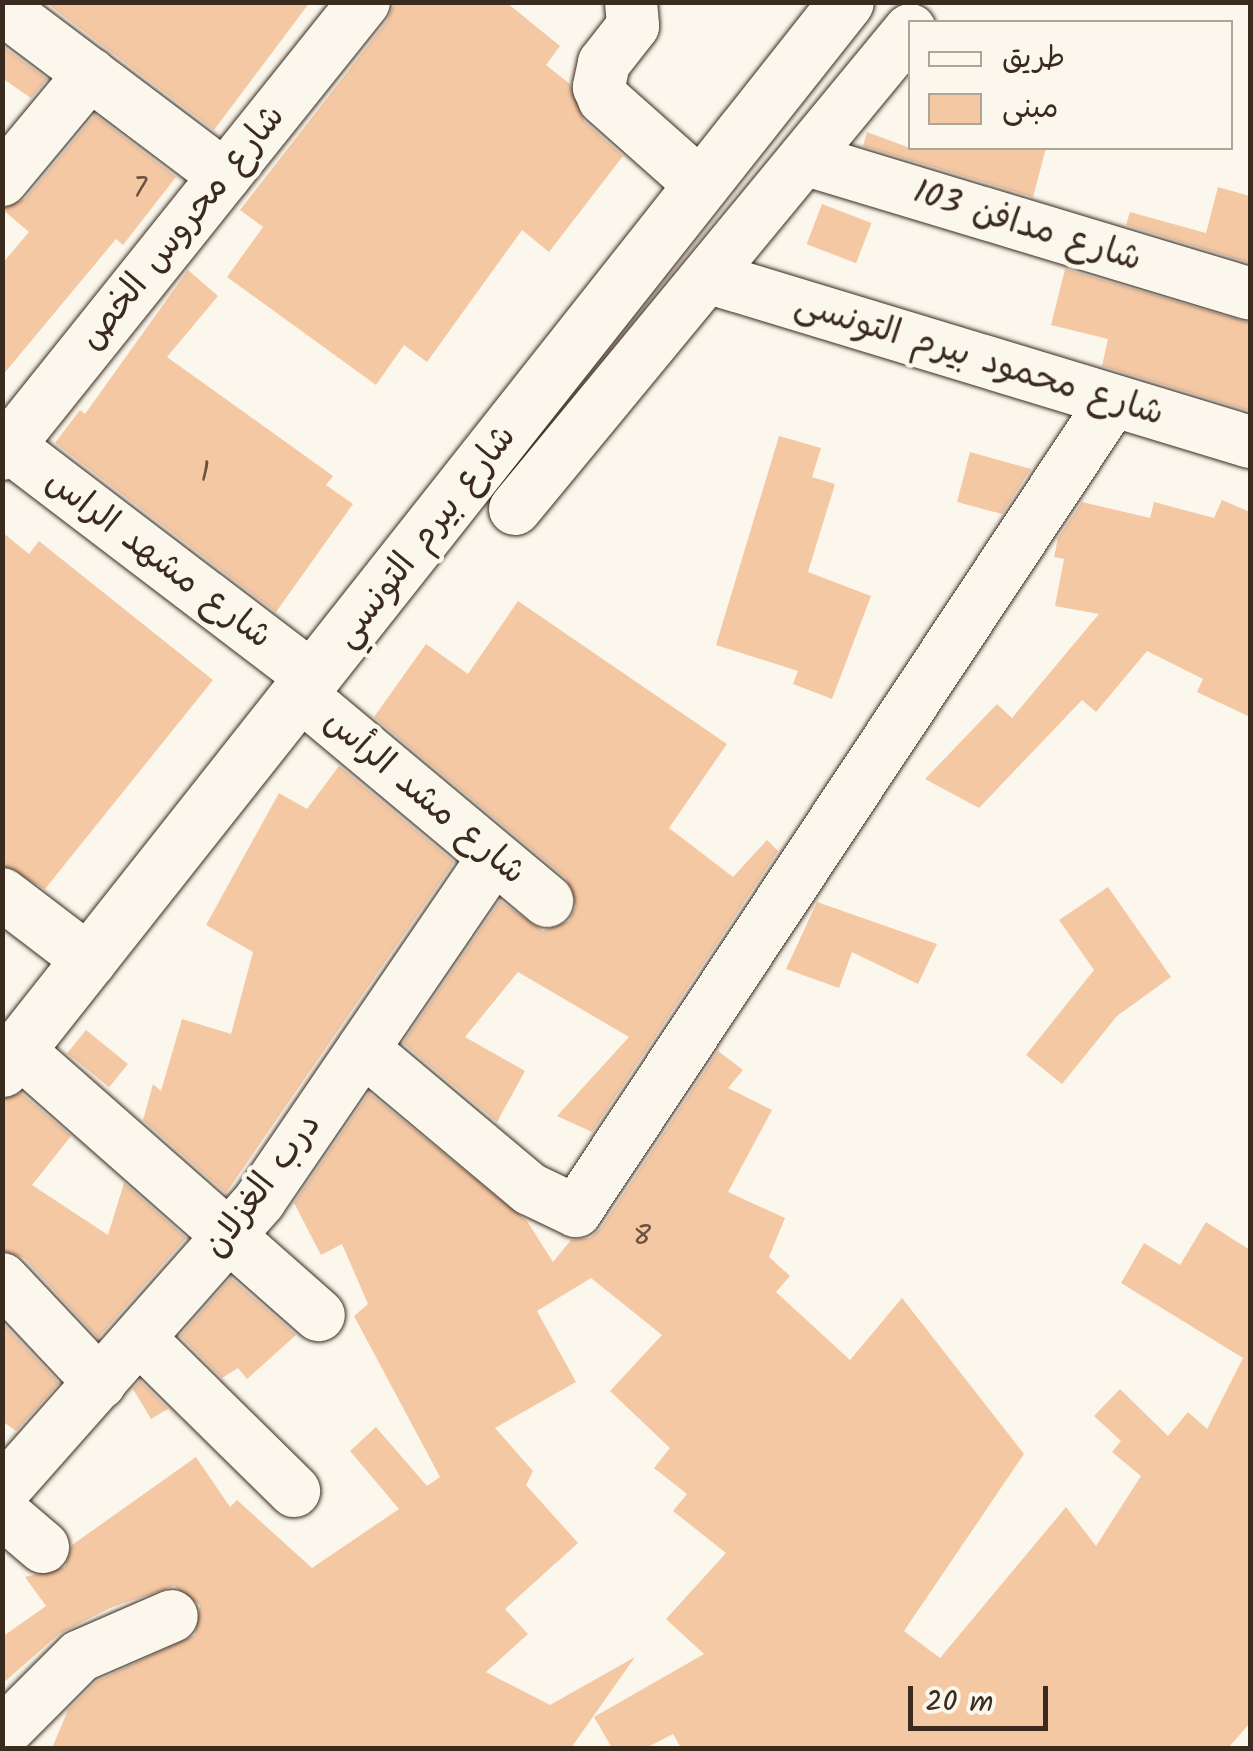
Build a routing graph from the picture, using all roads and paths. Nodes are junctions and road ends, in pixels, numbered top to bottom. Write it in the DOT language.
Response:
graph roads {
  1 [pos="364,2"];
  2 [pos="631,2"];
  3 [pos="846,2"];
  4 [pos="2,8"];
  5 [pos="908,32"];
  6 [pos="90,74"];
  7 [pos="804,160"];
  8 [pos="225,176"];
  9 [pos="2,180"];
  10 [pos="702,186"];
  11 [pos="707,277"];
  12 [pos="1250,294"];
  13 [pos="1112,402"];
  14 [pos="1250,442"];
  15 [pos="5,447"];
  16 [pos="515,509"];
  17 [pos="308,687"];
  18 [pos="494,857"];
  19 [pos="2,894"];
  20 [pos="546,901"];
  21 [pos="90,961"];
  22 [pos="362,1049"];
  23 [pos="10,1059"];
  24 [pos="229,1235"];
  25 [pos="2,1280"];
  26 [pos="320,1315"];
  27 [pos="139,1338"];
  28 [pos="100,1383"];
  29 [pos="6,1487"];
  30 [pos="294,1491"];
  31 [pos="43,1547"];
  32 [pos="172,1616"];
  33 [pos="2,1734"];
  1 -- 8 [label="street, شارع محروس الخص"];
  2 -- 10 [label="street"];
  3 -- 10 [label="main road, شارع بيرم التونسي"];
  4 -- 6 [label="street"];
  5 -- 7 [label="street"];
  6 -- 8 [label="street"];
  6 -- 9 [label="street"];
  7 -- 11 [label="street"];
  7 -- 12 [label="street, شارع مدافن 103"];
  8 -- 15 [label="street, شارع محروس الخص"];
  10 -- 17 [label="main road, شارع بيرم التونسي"];
  11 -- 13 [label="street, شارع محمود بيرم التونسى"];
  11 -- 16 [label="street"];
  13 -- 14 [label="street, شارع محمود بيرم التونسى"];
  13 -- 22 [label="street"];
  15 -- 17 [label="street, شارع مشهد الراس"];
  17 -- 18 [label="street, شارع مشد الرأس"];
  17 -- 21 [label="main road, شارع بيرم التونسي"];
  18 -- 20 [label="street, شارع مشد الرأس"];
  18 -- 22 [label="street, درب الغزلان"];
  19 -- 21 [label="street"];
  21 -- 23 [label="main road, شارع بيرم التونسي"];
  22 -- 24 [label="street, درب الغزلان"];
  23 -- 24 [label="street"];
  24 -- 26 [label="street"];
  24 -- 27 [label="street, درب الغزلان"];
  25 -- 28 [label="street"];
  27 -- 28 [label="street, درب الغزلان"];
  27 -- 30 [label="street"];
  28 -- 29 [label="street, درب الغزلان"];
  29 -- 31 [label="street"];
  32 -- 33 [label="street"];
}
